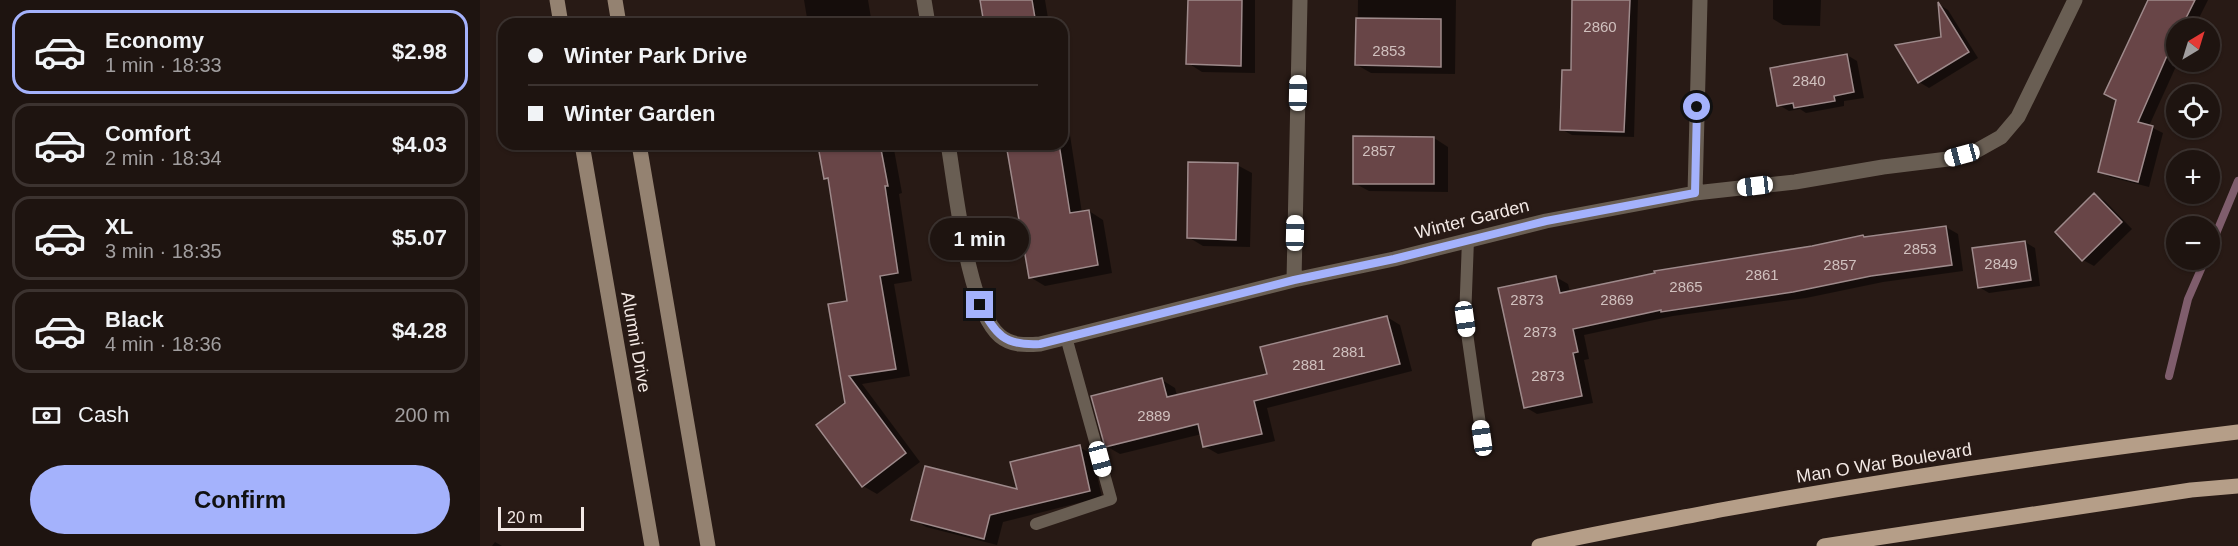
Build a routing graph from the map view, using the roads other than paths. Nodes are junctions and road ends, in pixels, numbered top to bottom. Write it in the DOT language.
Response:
graph roads {
  1 [pos="557,0"];
  2 [pos="615,0"];
  3 [pos="924,0"];
  4 [pos="1300,0"];
  5 [pos="1700,0"];
  6 [pos="2075,0"];
  7 [pos="560,18"];
  8 [pos="618,18"];
  9 [pos="927,18"];
  10 [pos="583,150"];
  11 [pos="640,150"];
  12 [pos="949,150"];
  13 [pos="1695,193"];
  14 [pos="1468,240"];
  15 [pos="1294,280"];
  16 [pos="1066,337"];
  17 [pos="2238,432"];
  18 [pos="1482,438"];
  19 [pos="2238,486"];
  20 [pos="1036,525"];
  21 [pos="652,546"];
  22 [pos="708,546"];
  23 [pos="1539,546"];
  24 [pos="1824,546"];
  1 -- 7 [label="main road"];
  2 -- 8 [label="main road"];
  3 -- 9 [label="street"];
  4 -- 15 [label="street"];
  5 -- 13 [label="street"];
  6 -- 13 [label="street, Winter Garden"];
  10 -- 21 [label="main road, Alumni Drive"];
  11 -- 22 [label="main road, Alumni Drive"];
  12 -- 16 [label="street, Winter Garden"];
  13 -- 14 [label="street, Winter Garden"];
  14 -- 15 [label="street, Winter Garden"];
  14 -- 18 [label="lane"];
  15 -- 16 [label="street, Winter Garden"];
  16 -- 20 [label="lane"];
  17 -- 23 [label="main road, Man O War Boulevard"];
  19 -- 24 [label="main road"];
}
